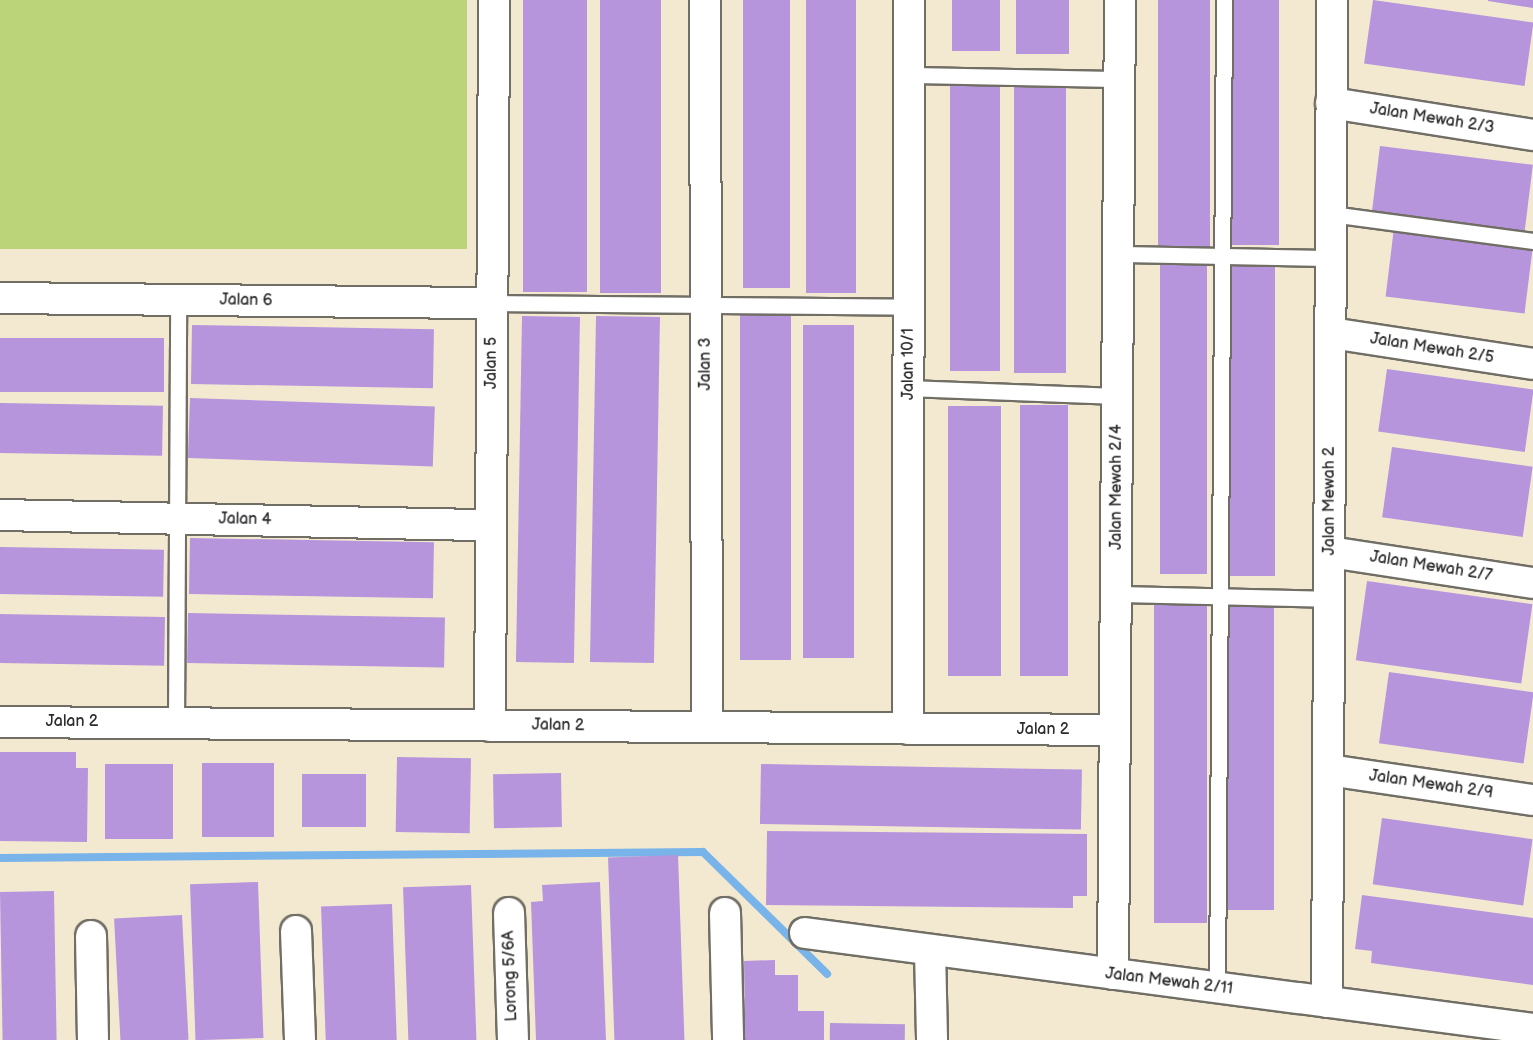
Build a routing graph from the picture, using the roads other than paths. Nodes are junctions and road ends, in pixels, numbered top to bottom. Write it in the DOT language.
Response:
graph roads {
  1 [pos="494,0"];
  2 [pos="705,0"];
  3 [pos="909,0"];
  4 [pos="1120,0"];
  5 [pos="1224,0"];
  6 [pos="1332,0"];
  7 [pos="909,75"];
  8 [pos="1119,79"];
  9 [pos="1331,102"];
  10 [pos="1533,135"];
  11 [pos="1331,214"];
  12 [pos="1533,241"];
  13 [pos="1118,254"];
  14 [pos="1222,256"];
  15 [pos="1331,258"];
  16 [pos="0,298"];
  17 [pos="178,300"];
  18 [pos="492,303"];
  19 [pos="706,305"];
  20 [pos="909,307"];
  21 [pos="1330,333"];
  22 [pos="1533,364"];
  23 [pos="908,388"];
  24 [pos="1117,396"];
  25 [pos="0,515"];
  26 [pos="177,518"];
  27 [pos="491,525"];
  28 [pos="1330,552"];
  29 [pos="1533,583"];
  30 [pos="1116,594"];
  31 [pos="1220,594"];
  32 [pos="1329,599"];
  33 [pos="0,722"];
  34 [pos="176,723"];
  35 [pos="490,726"];
  36 [pos="707,727"];
  37 [pos="908,729"];
  38 [pos="1115,730"];
  39 [pos="1329,770"];
  40 [pos="1533,800"];
  41 [pos="509,913"];
  42 [pos="725,913"];
  43 [pos="296,931"];
  44 [pos="805,933"];
  45 [pos="91,936"];
  46 [pos="930,950"];
  47 [pos="1113,974"];
  48 [pos="1217,988"];
  49 [pos="1327,1002"];
  50 [pos="1533,1029"];
  51 [pos="93,1040"];
  52 [pos="300,1040"];
  53 [pos="513,1040"];
  54 [pos="728,1040"];
  55 [pos="932,1040"];
  1 -- 18 [label="street, Jalan 5"];
  2 -- 19 [label="street, Jalan 3"];
  3 -- 7 [label="street, Jalan 10/1"];
  4 -- 8 [label="street, Jalan Mewah 2/4"];
  5 -- 14 [label="lane"];
  6 -- 9 [label="street, Jalan Mewah 2"];
  7 -- 8 [label="lane"];
  7 -- 20 [label="street, Jalan 10/1"];
  8 -- 13 [label="street, Jalan Mewah 2/4"];
  9 -- 10 [label="street, Jalan Mewah 2/3"];
  9 -- 11 [label="street, Jalan Mewah 2"];
  11 -- 12 [label="lane"];
  11 -- 15 [label="street, Jalan Mewah 2"];
  13 -- 14 [label="lane"];
  13 -- 24 [label="street, Jalan Mewah 2/4"];
  14 -- 15 [label="lane"];
  14 -- 31 [label="lane"];
  15 -- 21 [label="street, Jalan Mewah 2"];
  16 -- 17 [label="street, Jalan 6"];
  17 -- 18 [label="street, Jalan 6"];
  17 -- 26 [label="lane"];
  18 -- 19 [label="lane"];
  18 -- 27 [label="street, Jalan 5"];
  19 -- 20 [label="lane"];
  19 -- 36 [label="street, Jalan 3"];
  20 -- 23 [label="street, Jalan 10/1"];
  21 -- 22 [label="street, Jalan Mewah 2/5"];
  21 -- 28 [label="street, Jalan Mewah 2"];
  23 -- 24 [label="lane"];
  23 -- 37 [label="street, Jalan 10/1"];
  24 -- 30 [label="street, Jalan Mewah 2/4"];
  25 -- 26 [label="street, Jalan 4"];
  26 -- 27 [label="street, Jalan 4"];
  26 -- 34 [label="lane"];
  27 -- 35 [label="street, Jalan 5"];
  28 -- 29 [label="street, Jalan Mewah 2/7"];
  28 -- 32 [label="street, Jalan Mewah 2"];
  30 -- 31 [label="lane"];
  30 -- 38 [label="street, Jalan Mewah 2/4"];
  31 -- 32 [label="lane"];
  31 -- 48 [label="lane"];
  32 -- 39 [label="street, Jalan Mewah 2"];
  33 -- 34 [label="street, Jalan 2"];
  34 -- 35 [label="street, Jalan 2"];
  35 -- 36 [label="street, Jalan 2"];
  36 -- 37 [label="street, Jalan 2"];
  37 -- 38 [label="street, Jalan 2"];
  38 -- 47 [label="street, Jalan Mewah 2/4"];
  39 -- 40 [label="street, Jalan Mewah 2/9"];
  39 -- 49 [label="street, Jalan Mewah 2"];
  41 -- 53 [label="street, Lorong 5/6A"];
  42 -- 54 [label="street"];
  43 -- 52 [label="street"];
  44 -- 46 [label="street, Jalan Mewah 2/11"];
  45 -- 51 [label="street"];
  46 -- 47 [label="street, Jalan Mewah 2/11"];
  46 -- 55 [label="street"];
  47 -- 48 [label="street, Jalan Mewah 2/11"];
  48 -- 49 [label="street, Jalan Mewah 2/11"];
  49 -- 50 [label="street, Jalan Mewah 2/11"];
}
